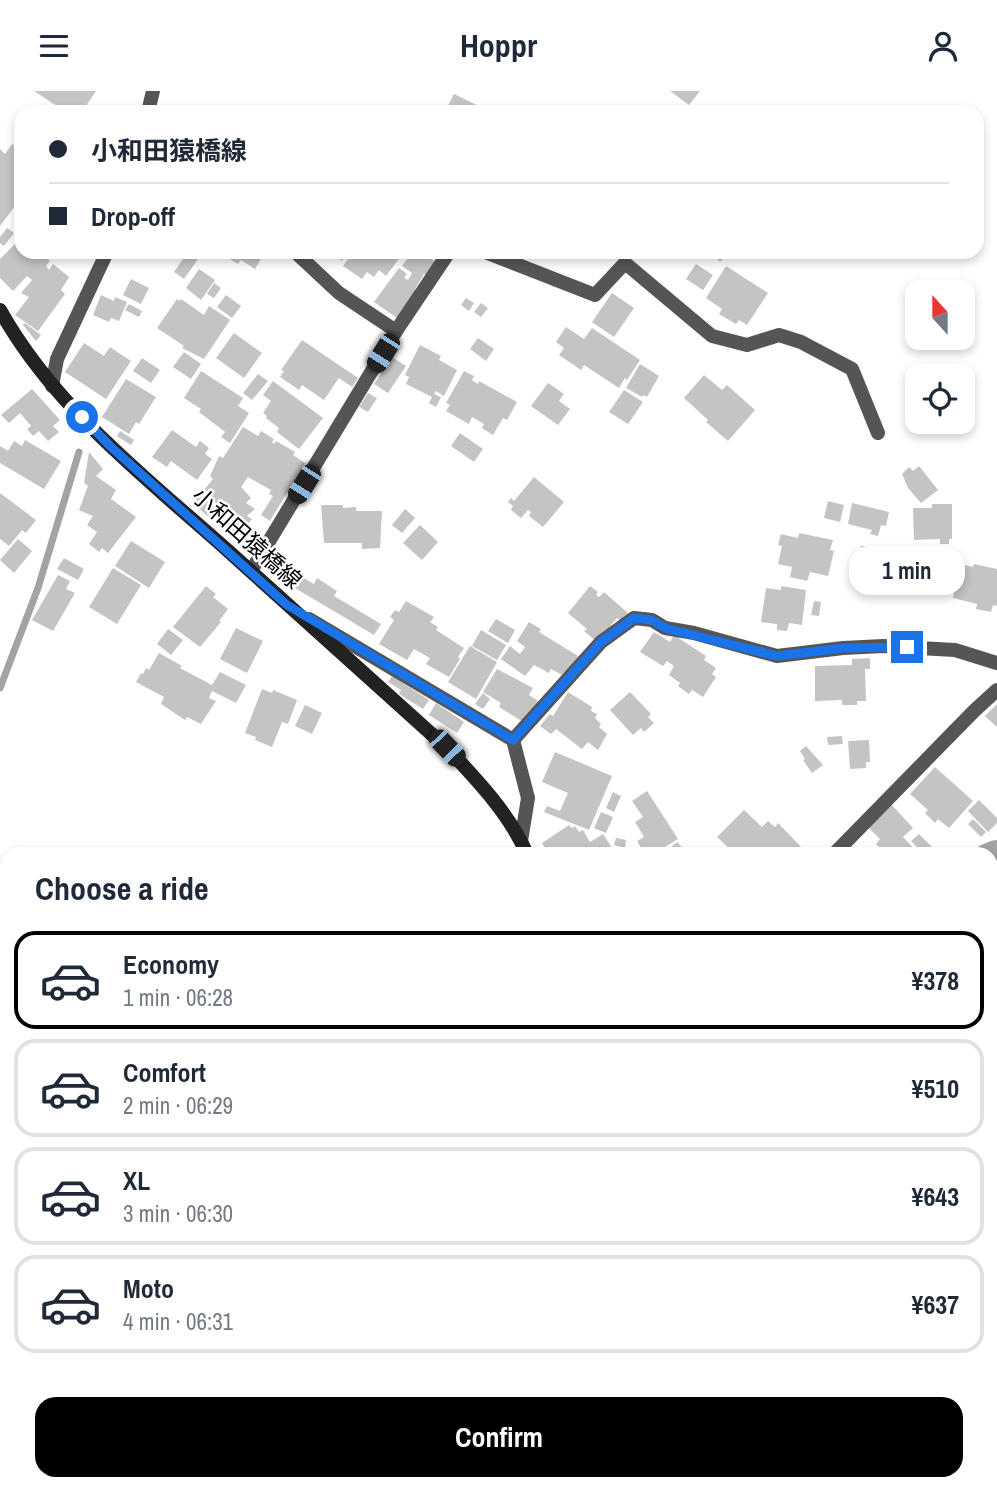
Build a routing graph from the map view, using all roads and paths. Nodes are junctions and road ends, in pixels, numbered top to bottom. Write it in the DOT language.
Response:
graph roads {
  1 [pos="104,259"];
  2 [pos="303,259"];
  3 [pos="444,259"];
  4 [pos="503,259"];
  5 [pos="0,310"];
  6 [pos="397,331"];
  7 [pos="52,386"];
  8 [pos="878,433"];
  9 [pos="251,571"];
  10 [pos="287,605"];
  11 [pos="997,663"];
  12 [pos="997,690"];
  13 [pos="513,740"];
  14 [pos="523,847"];
  15 [pos="524,847"];
  16 [pos="841,847"];
  1 -- 7 [label="street"];
  2 -- 6 [label="street"];
  3 -- 6 [label="street"];
  4 -- 8 [label="street"];
  5 -- 7 [label="main road, 小和田猿橋線"];
  6 -- 9 [label="street"];
  7 -- 9 [label="main road, 小和田猿橋線"];
  9 -- 10 [label="main road, 小和田猿橋線"];
  10 -- 13 [label="street"];
  10 -- 14 [label="main road, 小和田猿橋線"];
  11 -- 13 [label="street"];
  12 -- 16 [label="street"];
  13 -- 15 [label="street"];
}
